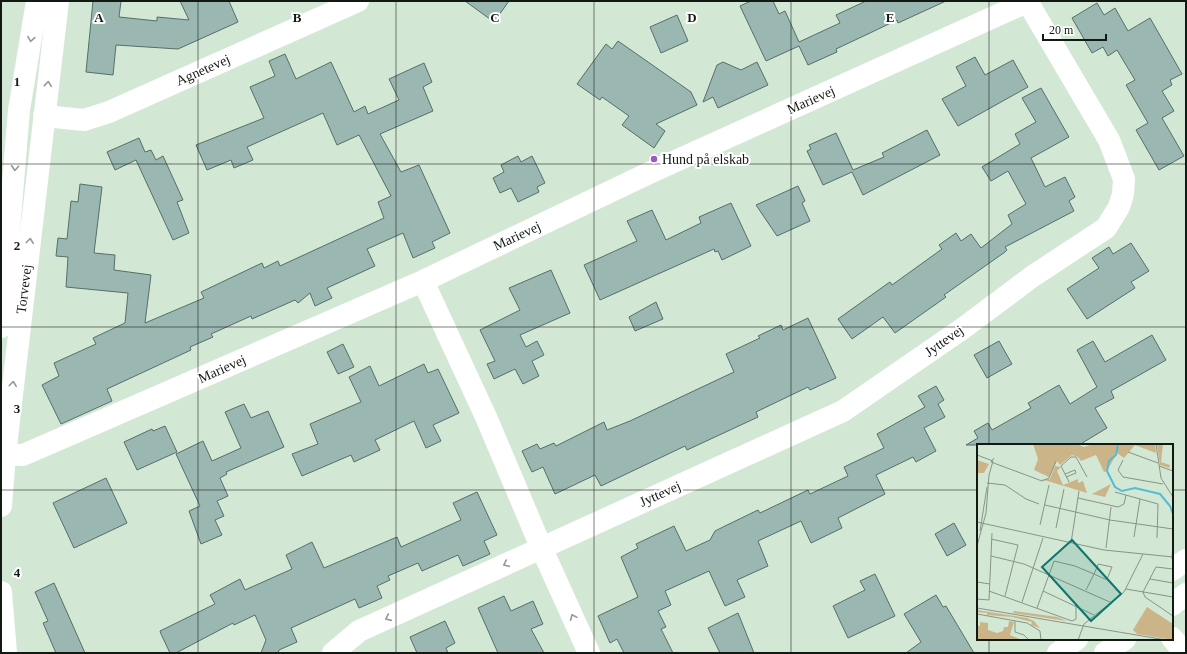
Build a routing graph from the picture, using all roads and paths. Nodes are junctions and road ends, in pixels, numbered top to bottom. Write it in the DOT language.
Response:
graph roads {
  1 [pos="37,1"];
  2 [pos="58,1"];
  3 [pos="358,1"];
  4 [pos="1028,1"];
  5 [pos="44,116"];
  6 [pos="423,281"];
  7 [pos="1,327"];
  8 [pos="3,455"];
  9 [pos="1,506"];
  10 [pos="541,548"];
  11 [pos="1186,560"];
  12 [pos="1173,569"];
  13 [pos="1,592"];
  14 [pos="1186,594"];
  15 [pos="1173,604"];
  16 [pos="1173,639"];
  17 [pos="1076,640"];
  18 [pos="1124,640"];
  19 [pos="6,653"];
  20 [pos="334,653"];
  21 [pos="589,653"];
  22 [pos="1058,653"];
  23 [pos="1106,653"];
  24 [pos="1185,653"];
  1 -- 7 [label="street, Torvevej, one-way"];
  5 -- 2 [label="street, Torvevej, one-way"];
  3 -- 5 [label="street, Agnetevej"];
  4 -- 6 [label="street, Marievej"];
  4 -- 10 [label="street, Jyttevej"];
  8 -- 5 [label="street, Torvevej, one-way"];
  6 -- 8 [label="street, Marievej"];
  6 -- 10 [label="street"];
  8 -- 9 [label="street, Torvevej"];
  10 -- 20 [label="street, Jyttevej, one-way"];
  21 -- 10 [label="street, one-way"];
  11 -- 12 [label="street"];
  13 -- 19 [label="street"];
  14 -- 15 [label="street"];
  16 -- 24 [label="street"];
  17 -- 22 [label="street"];
  18 -- 23 [label="street"];
}
